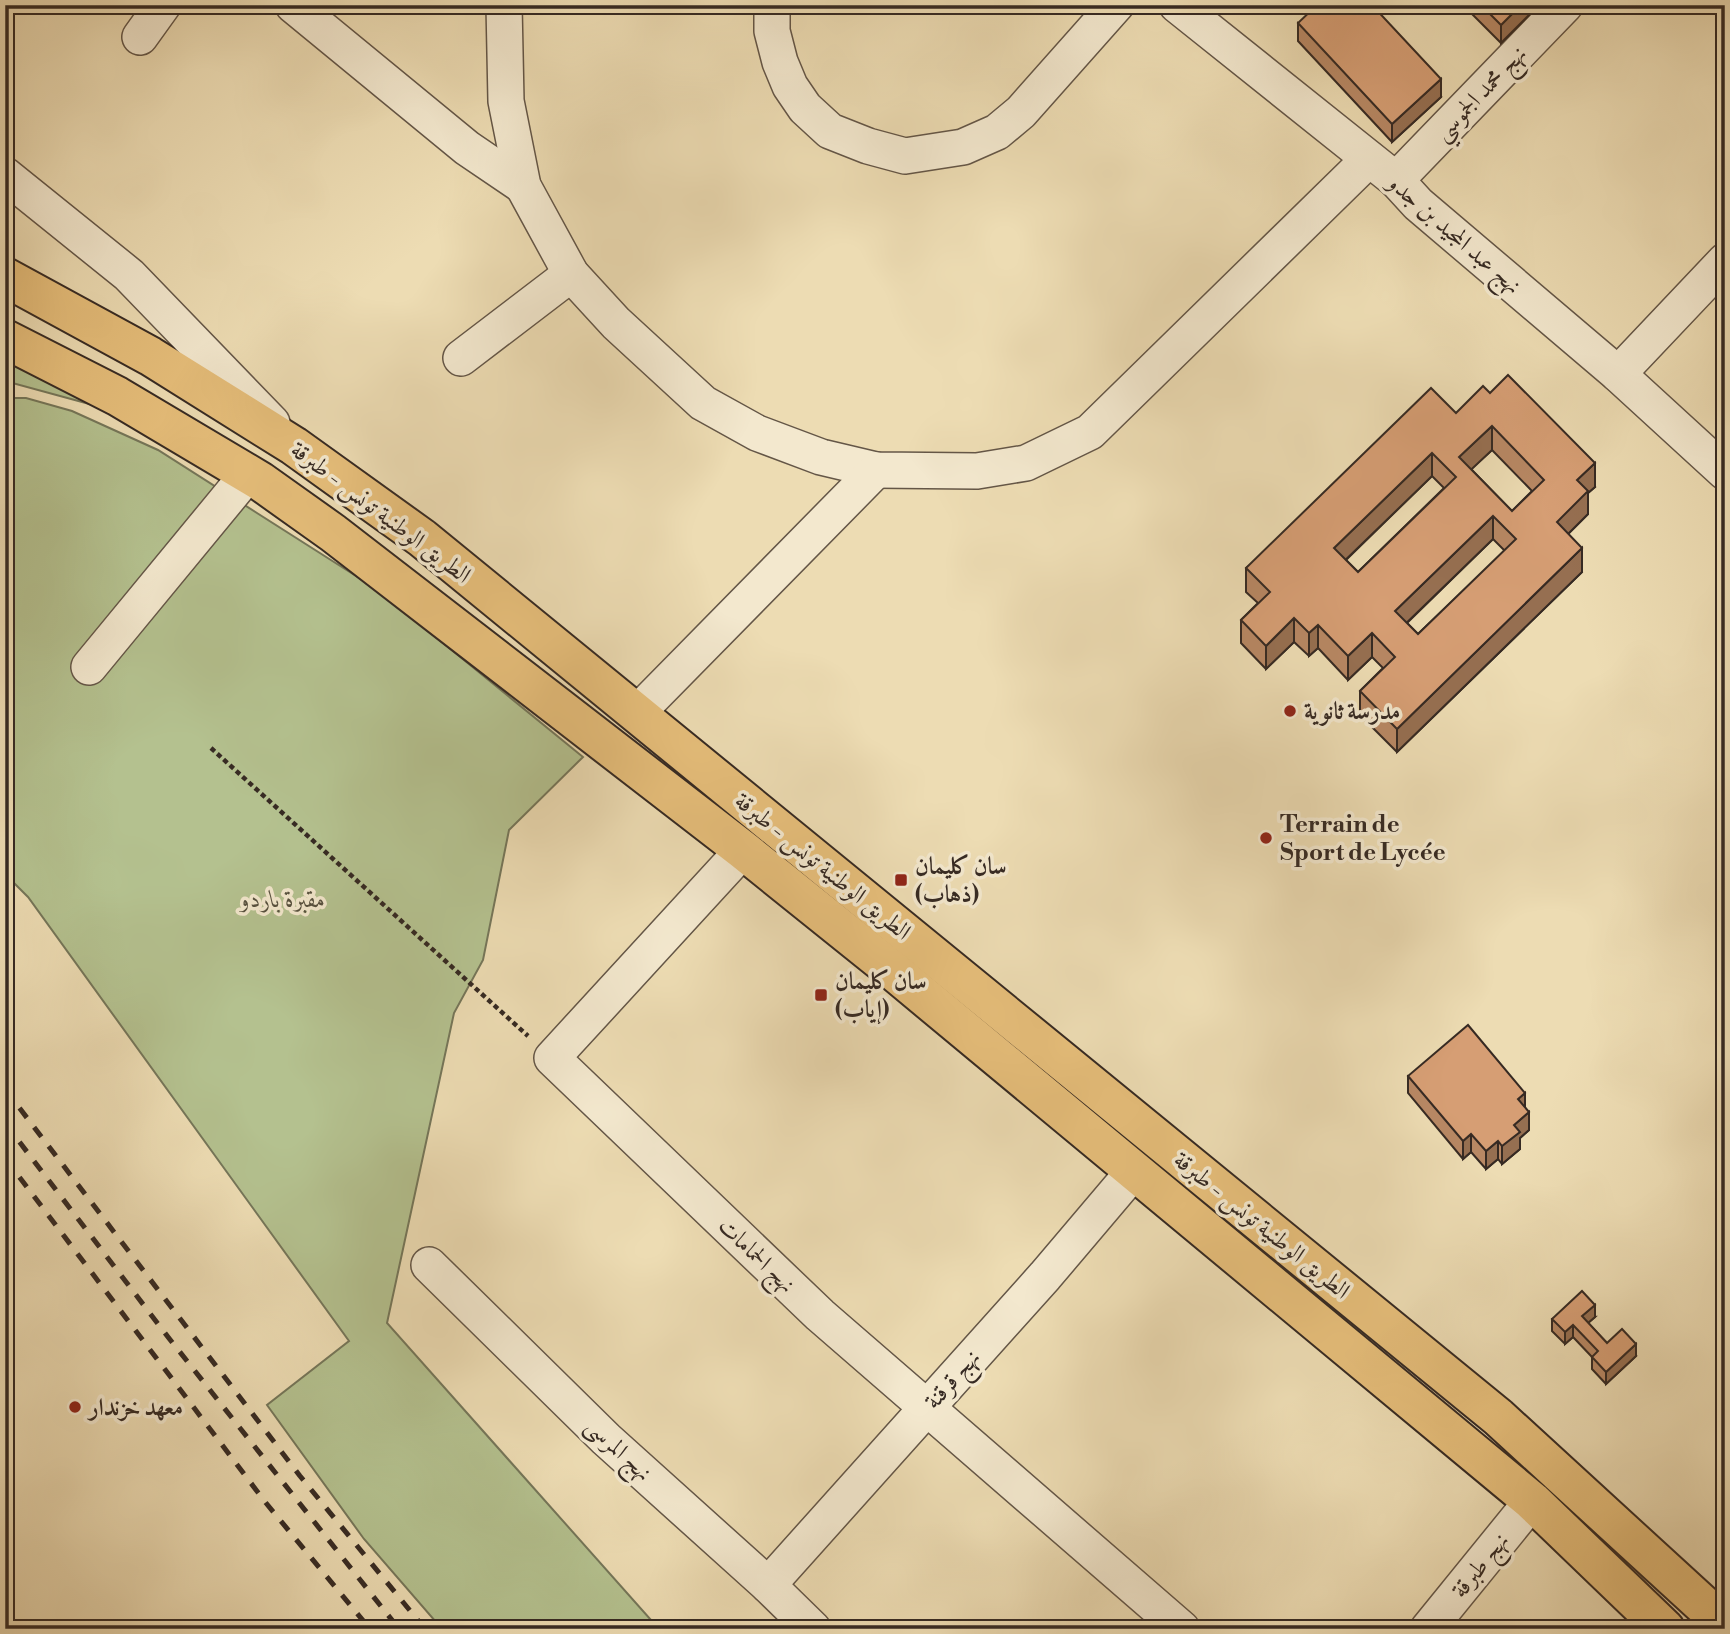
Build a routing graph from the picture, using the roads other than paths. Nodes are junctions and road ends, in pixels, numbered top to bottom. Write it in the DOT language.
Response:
graph roads {
  1 [pos="163,5"];
  2 [pos="293,5"];
  3 [pos="504,5"];
  4 [pos="772,5"];
  5 [pos="1116,5"];
  6 [pos="1177,5"];
  7 [pos="1565,5"];
  8 [pos="140,37"];
  9 [pos="1382,170"];
  10 [pos="5,175"];
  11 [pos="523,186"];
  12 [pos="1725,261"];
  13 [pos="571,274"];
  14 [pos="5,277"];
  15 [pos="5,340"];
  16 [pos="460,358"];
  17 [pos="5,362"];
  18 [pos="1618,374"];
  19 [pos="117,396"];
  20 [pos="294,446"];
  21 [pos="876,470"];
  22 [pos="1725,472"];
  23 [pos="248,474"];
  24 [pos="89,667"];
  25 [pos="637,713"];
  26 [pos="743,850"];
  27 [pos="1135,1171"];
  28 [pos="429,1265"];
  29 [pos="927,1407"];
  30 [pos="1532,1502"];
  31 [pos="768,1585"];
  32 [pos="1725,1625"];
  33 [pos="813,1629"];
  34 [pos="1182,1629"];
  35 [pos="1428,1629"];
  36 [pos="1665,1629"];
  1 -- 8 [label="street"];
  2 -- 11 [label="street"];
  3 -- 11 [label="street"];
  4 -- 5 [label="street"];
  6 -- 9 [label="street, نهج عبد المجيد بن جدو"];
  7 -- 9 [label="street, نهج محمد الجموسي"];
  9 -- 18 [label="street, نهج عبد المجيد بن جدو"];
  9 -- 21 [label="street, نهج محمد الجموسي"];
  10 -- 20 [label="street"];
  11 -- 13 [label="street, نهج محمد الجموسي"];
  12 -- 18 [label="street"];
  13 -- 16 [label="street"];
  13 -- 21 [label="street, نهج محمد الجموسي"];
  14 -- 20 [label="main road, الطريق الوطنية تونس - طبرقة"];
  15 -- 19 [label="main road, الطريق الوطنية تونس - طبرقة"];
  17 -- 19 [label="main road"];
  18 -- 22 [label="street, نهج عبد المجيد بن جدو"];
  19 -- 23 [label="main road, الطريق الوطنية تونس - طبرقة"];
  20 -- 25 [label="main road, الطريق الوطنية تونس - طبرقة"];
  21 -- 25 [label="street"];
  23 -- 24 [label="street"];
  23 -- 26 [label="main road, الطريق الوطنية تونس - طبرقة"];
  25 -- 32 [label="main road, الطريق الوطنية تونس - طبرقة"];
  26 -- 27 [label="main road, الطريق الوطنية تونس - طبرقة"];
  26 -- 29 [label="street, نهج الحمامات"];
  27 -- 29 [label="street, نهج قرقنة"];
  27 -- 30 [label="main road, الطريق الوطنية تونس - طبرقة"];
  28 -- 31 [label="street, نهج المرسى"];
  29 -- 31 [label="street, نهج قرقنة"];
  29 -- 34 [label="street, نهج الحمامات"];
  30 -- 35 [label="street, نهج طبرقة"];
  30 -- 36 [label="main road, الطريق الوطنية تونس - طبرقة"];
  31 -- 33 [label="street, نهج المرسى"];
}
